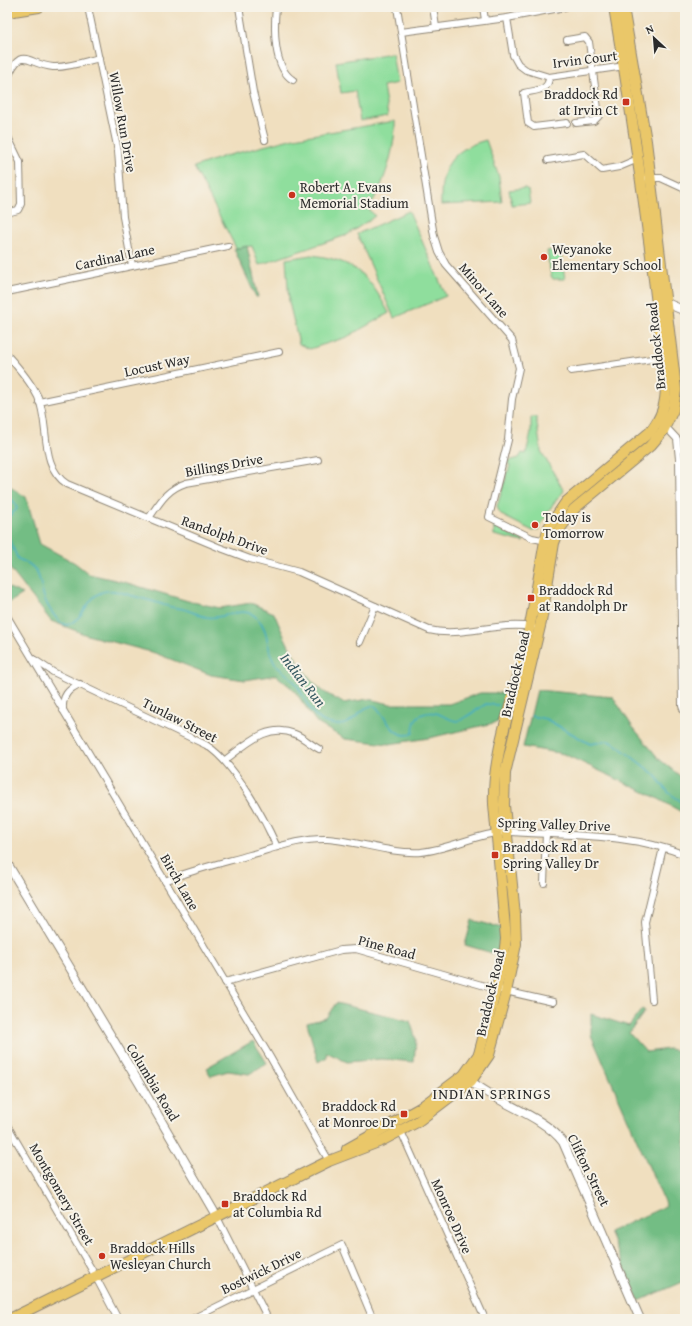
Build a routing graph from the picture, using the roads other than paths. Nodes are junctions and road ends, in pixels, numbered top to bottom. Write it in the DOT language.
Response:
graph roads {
  1 [pos="39,7"];
  2 [pos="88,7"];
  3 [pos="239,7"];
  4 [pos="276,7"];
  5 [pos="397,7"];
  6 [pos="433,7"];
  7 [pos="483,7"];
  8 [pos="565,7"];
  9 [pos="614,7"];
  10 [pos="623,7"];
  11 [pos="527,10"];
  12 [pos="7,12"];
  13 [pos="507,18"];
  14 [pos="485,20"];
  15 [pos="436,27"];
  16 [pos="401,32"];
  17 [pos="567,40"];
  18 [pos="98,58"];
  19 [pos="629,66"];
  20 [pos="593,70"];
  21 [pos="549,77"];
  22 [pos="7,80"];
  23 [pos="293,80"];
  24 [pos="567,123"];
  25 [pos="576,123"];
  26 [pos="8,140"];
  27 [pos="265,140"];
  28 [pos="638,159"];
  29 [pos="548,160"];
  30 [pos="646,178"];
  31 [pos="685,189"];
  32 [pos="7,213"];
  33 [pos="228,246"];
  34 [pos="132,265"];
  35 [pos="7,292"];
  36 [pos="656,299"];
  37 [pos="666,303"];
  38 [pos="685,310"];
  39 [pos="279,352"];
  40 [pos="7,355"];
  41 [pos="667,356"];
  42 [pos="571,370"];
  43 [pos="40,402"];
  44 [pos="663,423"];
  45 [pos="318,460"];
  46 [pos="149,518"];
  47 [pos="549,542"];
  48 [pos="375,606"];
  49 [pos="7,616"];
  50 [pos="535,628"];
  51 [pos="360,642"];
  52 [pos="32,658"];
  53 [pos="80,684"];
  54 [pos="64,711"];
  55 [pos="685,714"];
  56 [pos="319,749"];
  57 [pos="225,760"];
  58 [pos="501,832"];
  59 [pos="546,833"];
  60 [pos="277,848"];
  61 [pos="663,848"];
  62 [pos="685,855"];
  63 [pos="7,863"];
  64 [pos="165,881"];
  65 [pos="544,883"];
  66 [pos="225,982"];
  67 [pos="501,991"];
  68 [pos="652,1000"];
  69 [pos="553,1002"];
  70 [pos="467,1078"];
  71 [pos="7,1125"];
  72 [pos="399,1127"];
  73 [pos="329,1161"];
  74 [pos="217,1217"];
  75 [pos="96,1276"];
  76 [pos="253,1289"];
  77 [pos="10,1319"];
  78 [pos="118,1319"];
  79 [pos="192,1319"];
  80 [pos="268,1319"];
  81 [pos="373,1319"];
  82 [pos="485,1319"];
  83 [pos="640,1319"];
  1 -- 12 [label="main road"];
  2 -- 18 [label="street, Willow Run Drive"];
  3 -- 27 [label="street"];
  4 -- 23 [label="street"];
  5 -- 16 [label="street, Minor Lane"];
  6 -- 15 [label="street"];
  7 -- 14 [label="street"];
  8 -- 11 [label="street"];
  9 -- 19 [label="main road, Braddock Road"];
  10 -- 19 [label="main road, Braddock Road"];
  11 -- 13 [label="street"];
  13 -- 14 [label="street"];
  13 -- 21 [label="street, Irvin Court"];
  14 -- 15 [label="street"];
  15 -- 16 [label="street"];
  16 -- 47 [label="street, Minor Lane"];
  17 -- 20 [label="street"];
  18 -- 22 [label="street"];
  18 -- 34 [label="street, Willow Run Drive"];
  19 -- 20 [label="street, Irvin Court"];
  19 -- 28 [label="main road, Braddock Road"];
  19 -- 30 [label="main road, Braddock Road"];
  20 -- 21 [label="street, Irvin Court"];
  20 -- 25 [label="street"];
  21 -- 24 [label="street"];
  26 -- 32 [label="street"];
  28 -- 29 [label="street"];
  28 -- 30 [label="main road, Braddock Road"];
  30 -- 31 [label="street"];
  30 -- 36 [label="main road, Braddock Road"];
  30 -- 37 [label="main road, Braddock Road"];
  33 -- 34 [label="street, Cardinal Lane"];
  34 -- 35 [label="street, Cardinal Lane"];
  36 -- 37 [label="street"];
  36 -- 41 [label="main road, Braddock Road"];
  37 -- 38 [label="street"];
  37 -- 41 [label="main road, Braddock Road"];
  39 -- 43 [label="street, Locust Way"];
  40 -- 43 [label="street, Randolph Drive"];
  41 -- 42 [label="street"];
  41 -- 44 [label="main road, Braddock Road"];
  43 -- 46 [label="street, Randolph Drive"];
  44 -- 47 [label="main road, Braddock Road"];
  44 -- 55 [label="street"];
  45 -- 46 [label="street, Billings Drive"];
  46 -- 48 [label="street, Randolph Drive"];
  47 -- 50 [label="main road, Braddock Road"];
  48 -- 50 [label="street, Randolph Drive"];
  48 -- 51 [label="street"];
  49 -- 52 [label="street, Birch Lane"];
  50 -- 58 [label="main road, Braddock Road"];
  52 -- 53 [label="street, Tunlaw Street"];
  52 -- 54 [label="street, Birch Lane"];
  53 -- 54 [label="street"];
  53 -- 57 [label="street, Tunlaw Street"];
  54 -- 64 [label="street, Birch Lane"];
  56 -- 57 [label="street"];
  57 -- 60 [label="street, Tunlaw Street"];
  58 -- 59 [label="street, Spring Valley Drive"];
  58 -- 60 [label="street, Spring Valley Drive"];
  58 -- 67 [label="main road, Braddock Road"];
  59 -- 61 [label="street, Spring Valley Drive"];
  59 -- 65 [label="street"];
  60 -- 64 [label="street, Spring Valley Drive"];
  61 -- 62 [label="street, Spring Valley Drive"];
  61 -- 68 [label="street"];
  63 -- 74 [label="street, Columbia Road"];
  64 -- 66 [label="street, Birch Lane"];
  66 -- 67 [label="street, Pine Road"];
  66 -- 73 [label="street, Birch Lane"];
  67 -- 69 [label="street, Pine Road"];
  67 -- 70 [label="main road, Braddock Road"];
  70 -- 72 [label="main road, Braddock Road"];
  70 -- 83 [label="street, Clifton Street"];
  71 -- 75 [label="street, Montgomery Street"];
  72 -- 73 [label="main road, Braddock Road"];
  72 -- 82 [label="street, Monroe Drive"];
  73 -- 74 [label="main road, Braddock Road"];
  74 -- 75 [label="main road, Braddock Road"];
  74 -- 76 [label="street, Columbia Road"];
  75 -- 77 [label="main road, Braddock Road"];
  75 -- 78 [label="street, Montgomery Street"];
  76 -- 79 [label="street, Bostwick Drive"];
  76 -- 80 [label="street, Columbia Road"];
  76 -- 81 [label="street, Bostwick Drive"];
}
